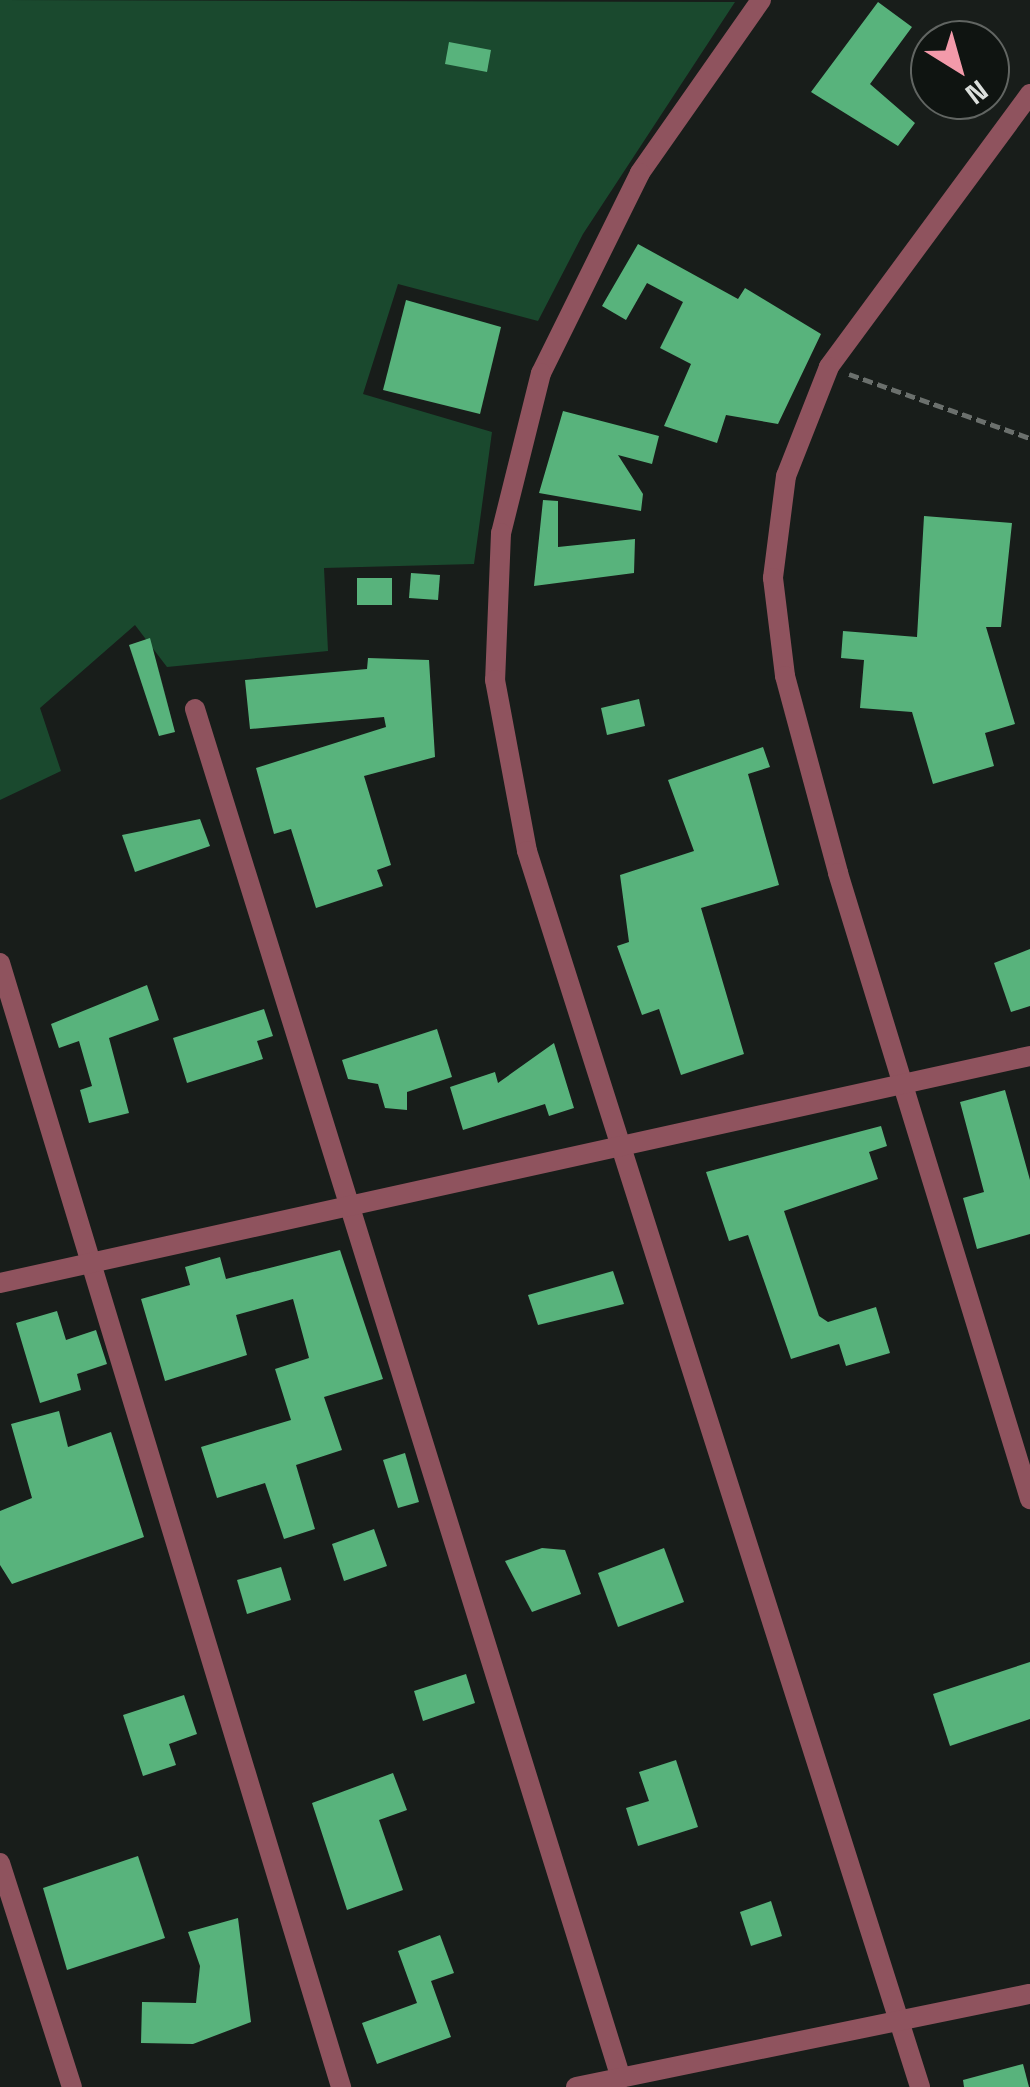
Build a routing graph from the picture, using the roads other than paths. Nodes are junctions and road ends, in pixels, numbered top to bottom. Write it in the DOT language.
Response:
graph roads {
  1 [pos="760,0"];
  2 [pos="1030,94"];
  3 [pos="195,709"];
  4 [pos="0,963"];
  5 [pos="1030,1056"];
  6 [pos="902,1084"];
  7 [pos="625,1145"];
  8 [pos="349,1206"];
  9 [pos="90,1263"];
  10 [pos="0,1282"];
  11 [pos="1030,1499"];
  12 [pos="0,1863"];
  13 [pos="1030,1994"];
  14 [pos="902,2020"];
  15 [pos="622,2078"];
  16 [pos="72,2087"];
  17 [pos="341,2087"];
  18 [pos="576,2087"];
  19 [pos="920,2087"];
  1 -- 7 [label="street"];
  2 -- 6 [label="street"];
  3 -- 8 [label="street"];
  4 -- 9 [label="street"];
  5 -- 6 [label="street"];
  6 -- 7 [label="street"];
  6 -- 11 [label="street"];
  7 -- 8 [label="street"];
  7 -- 14 [label="street"];
  8 -- 9 [label="street"];
  8 -- 15 [label="street"];
  9 -- 10 [label="street"];
  9 -- 17 [label="street"];
  12 -- 16 [label="street"];
  13 -- 14 [label="street"];
  14 -- 15 [label="street"];
  14 -- 19 [label="street"];
  15 -- 18 [label="street"];
}
